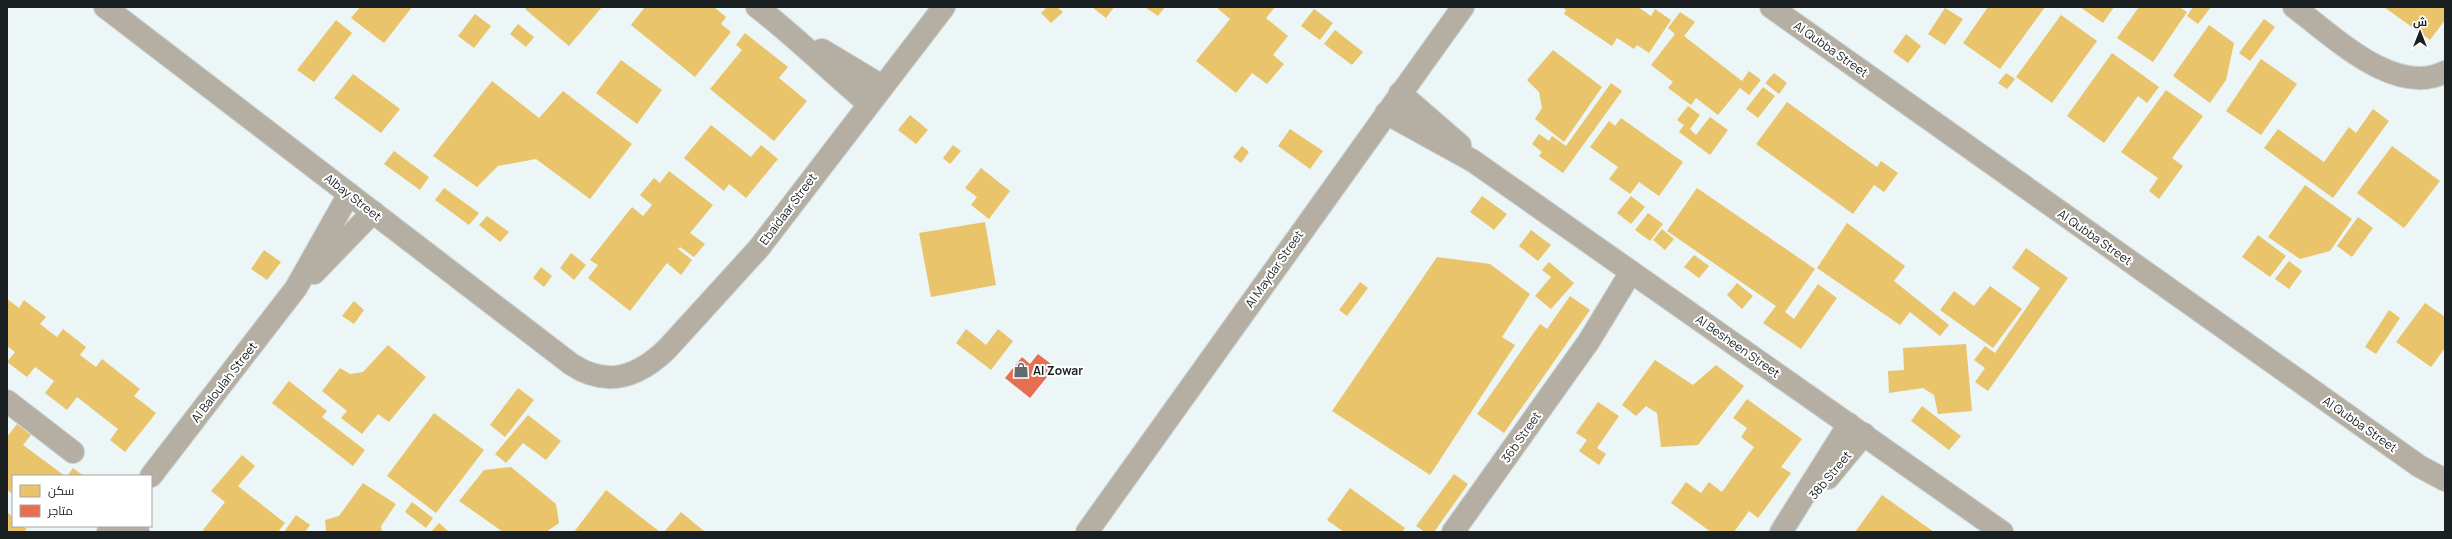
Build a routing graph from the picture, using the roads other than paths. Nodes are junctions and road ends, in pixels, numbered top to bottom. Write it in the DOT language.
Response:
graph roads {
  1 [pos="106,7"];
  2 [pos="757,7"];
  3 [pos="944,7"];
  4 [pos="1463,7"];
  5 [pos="1771,7"];
  6 [pos="2294,7"];
  7 [pos="797,38"];
  8 [pos="2445,72"];
  9 [pos="882,86"];
  10 [pos="1400,93"];
  11 [pos="869,104"];
  12 [pos="1386,113"];
  13 [pos="1473,161"];
  14 [pos="349,194"];
  15 [pos="372,212"];
  16 [pos="1639,277"];
  17 [pos="296,288"];
  18 [pos="606,377"];
  19 [pos="7,401"];
  20 [pos="1856,429"];
  21 [pos="73,452"];
  22 [pos="2420,466"];
  23 [pos="152,475"];
  24 [pos="2445,480"];
  25 [pos="2445,496"];
  26 [pos="1087,532"];
  27 [pos="1454,532"];
  28 [pos="1781,532"];
  29 [pos="2002,532"];
  1 -- 14 [label="street, Albay Street"];
  2 -- 7 [label="street"];
  3 -- 9 [label="street, Ebaidaar Street"];
  4 -- 10 [label="street, Al Maydar Street"];
  5 -- 22 [label="street, Al Qubba Street"];
  6 -- 8 [label="street"];
  7 -- 9 [label="street"];
  7 -- 11 [label="street"];
  9 -- 11 [label="street, Ebaidaar Street"];
  10 -- 12 [label="street, Al Maydar Street"];
  10 -- 13 [label="street, Al Besheen Street"];
  11 -- 18 [label="street, Ebaidaar Street"];
  12 -- 13 [label="street, Al Besheen Street"];
  12 -- 26 [label="street, Al Maydar Street"];
  13 -- 16 [label="street, Al Besheen Street"];
  14 -- 15 [label="street, Albay Street"];
  14 -- 17 [label="street, Al Baloulah Street"];
  15 -- 17 [label="street, Al Baloulah Street"];
  15 -- 18 [label="street, Albay Street"];
  16 -- 20 [label="street, Al Besheen Street"];
  16 -- 27 [label="street, 36b Street"];
  17 -- 23 [label="street, Al Baloulah Street"];
  19 -- 21 [label="street"];
  20 -- 28 [label="street, 38b Street"];
  20 -- 29 [label="street, Al Besheen Street"];
  22 -- 24 [label="street, Al Qubba Street"];
  22 -- 25 [label="street, Al Qubba Street"];
}
